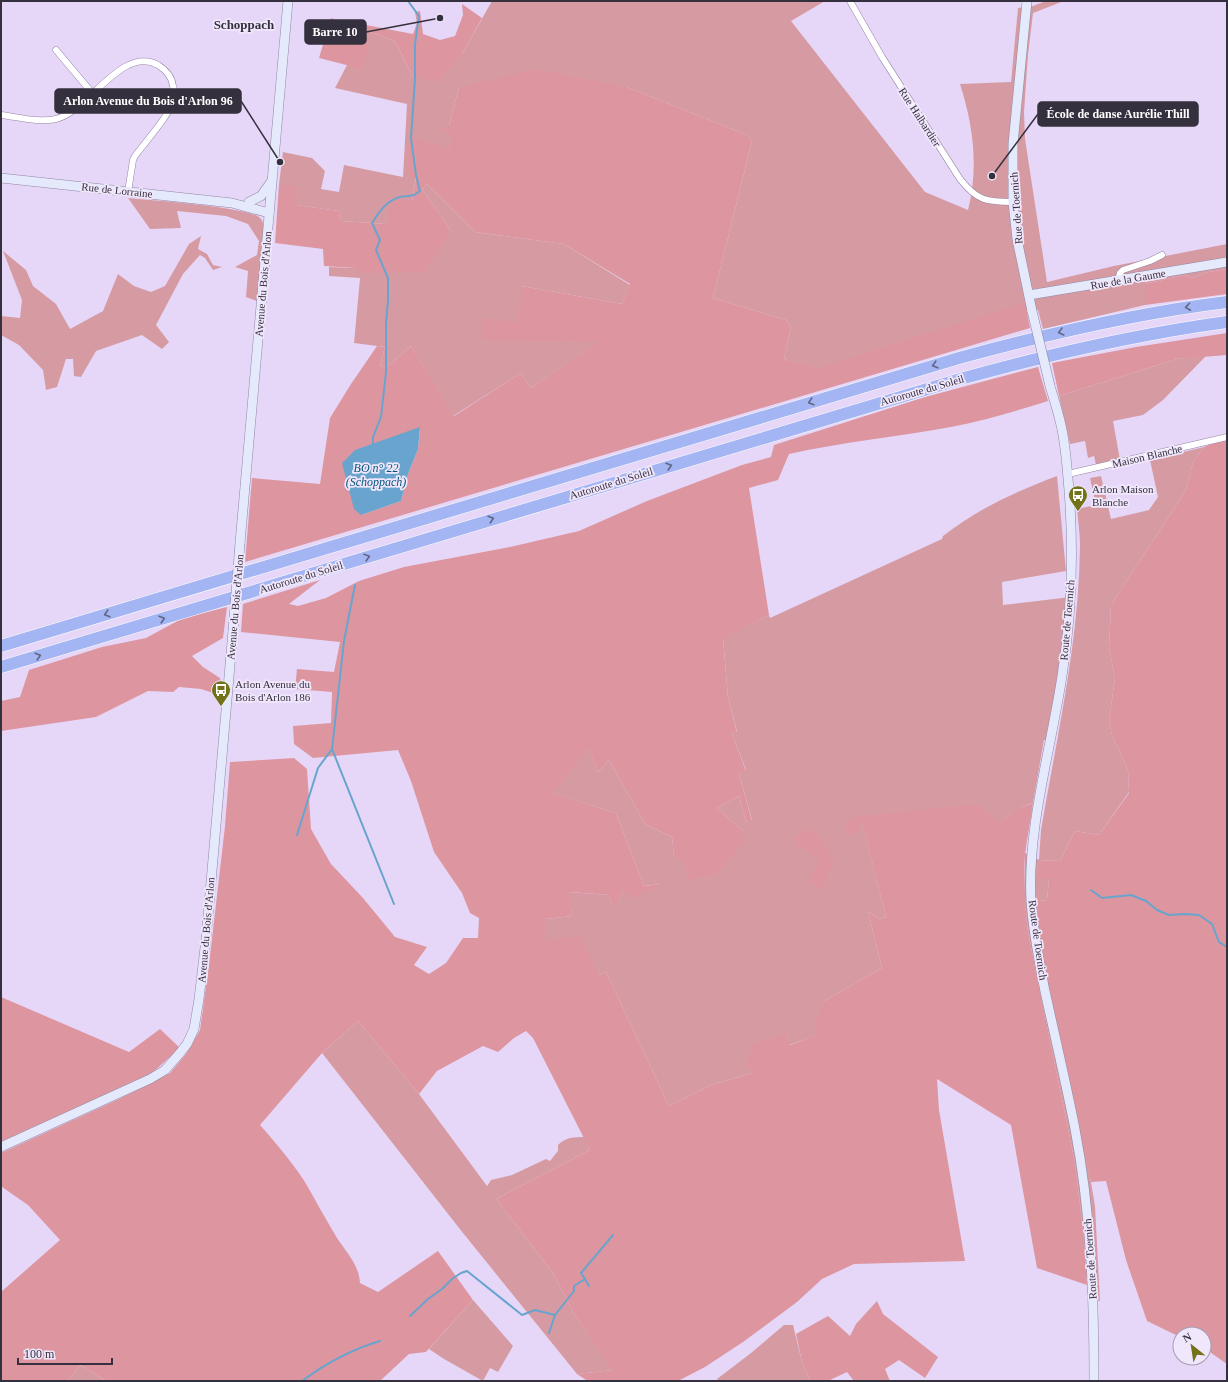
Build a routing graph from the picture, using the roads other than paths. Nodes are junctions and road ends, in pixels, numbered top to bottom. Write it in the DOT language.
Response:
graph roads {
  1 [pos="288,1"];
  2 [pos="850,1"];
  3 [pos="1027,1"];
  4 [pos="56,50"];
  5 [pos="93,94"];
  6 [pos="1,115"];
  7 [pos="1,178"];
  8 [pos="272,180"];
  9 [pos="128,192"];
  10 [pos="249,202"];
  11 [pos="1014,202"];
  12 [pos="232,203"];
  13 [pos="270,210"];
  14 [pos="1162,255"];
  15 [pos="1227,262"];
  16 [pos="1118,280"];
  17 [pos="1028,295"];
  18 [pos="1227,302"];
  19 [pos="1227,322"];
  20 [pos="1227,437"];
  21 [pos="1068,474"];
  22 [pos="1,646"];
  23 [pos="1,667"];
  24 [pos="1,1147"];
  25 [pos="1094,1381"];
  1 -- 8 [label="main road, Avenue du Bois d'Arlon"];
  2 -- 11 [label="street, Rue Halbardier"];
  3 -- 11 [label="main road, Rue de Toernich"];
  4 -- 5 [label="street"];
  5 -- 6 [label="street"];
  5 -- 9 [label="street"];
  7 -- 9 [label="main road, Rue de Lorraine"];
  8 -- 10 [label="main road"];
  8 -- 13 [label="main road, Avenue du Bois d'Arlon"];
  9 -- 12 [label="main road, Rue de Lorraine"];
  10 -- 12 [label="main road, Rue de Lorraine"];
  10 -- 13 [label="main road, Rue de Lorraine"];
  11 -- 17 [label="main road, Rue de Toernich"];
  12 -- 13 [label="main road, Rue de Lorraine"];
  13 -- 24 [label="main road, Avenue du Bois d'Arlon, bridge"];
  14 -- 16 [label="street"];
  15 -- 16 [label="main road, Rue de la Gaume"];
  16 -- 17 [label="main road, Rue de la Gaume"];
  17 -- 21 [label="main road, bridge"];
  18 -- 22 [label="highway, Autoroute du Soleil, one-way"];
  23 -- 19 [label="highway, Autoroute du Soleil, one-way"];
  20 -- 21 [label="street, Maison Blanche"];
  21 -- 25 [label="main road, Route de Toernich"];
}
